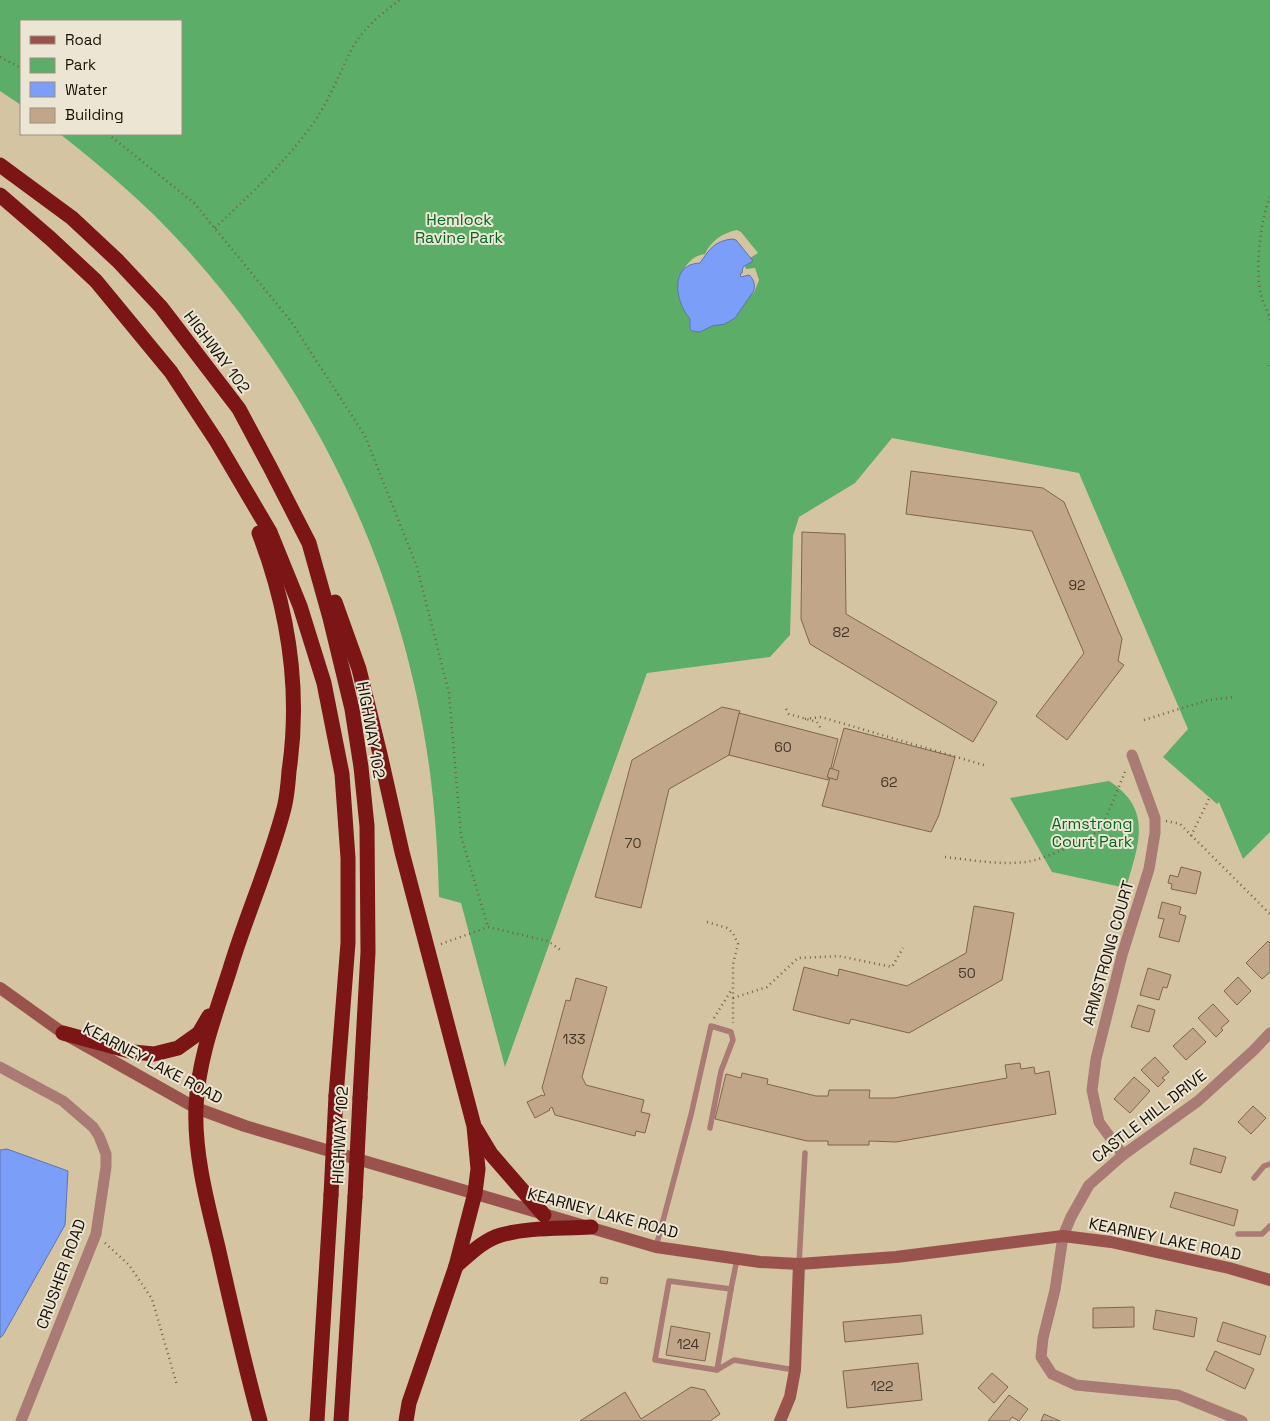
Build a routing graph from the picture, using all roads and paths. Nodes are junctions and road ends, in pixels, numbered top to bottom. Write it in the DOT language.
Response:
graph roads {
  1 [pos="400,0"];
  2 [pos="0,57"];
  3 [pos="20,67"];
  4 [pos="109,135"];
  5 [pos="0,164"];
  6 [pos="0,195"];
  7 [pos="1270,198"];
  8 [pos="214,228"];
  9 [pos="1270,321"];
  10 [pos="241,484"];
  11 [pos="308,543"];
  12 [pos="1235,697"];
  13 [pos="786,709"];
  14 [pos="805,719"];
  15 [pos="1144,720"];
  16 [pos="821,729"];
  17 [pos="1132,755"];
  18 [pos="987,766"];
  19 [pos="1210,797"];
  20 [pos="1155,818"];
  21 [pos="1191,836"];
  22 [pos="945,857"];
  23 [pos="1270,914"];
  24 [pos="707,922"];
  25 [pos="488,927"];
  26 [pos="428,948"];
  27 [pos="903,948"];
  28 [pos="562,951"];
  29 [pos="0,988"];
  30 [pos="732,988"];
  31 [pos="220,998"];
  32 [pos="732,998"];
  33 [pos="711,1026"];
  34 [pos="731,1032"];
  35 [pos="63,1033"];
  36 [pos="1270,1033"];
  37 [pos="0,1067"];
  38 [pos="196,1108"];
  39 [pos="474,1126"];
  40 [pos="710,1128"];
  41 [pos="806,1153"];
  42 [pos="1123,1155"];
  43 [pos="1270,1164"];
  44 [pos="1254,1178"];
  45 [pos="476,1193"];
  46 [pos="544,1215"];
  47 [pos="1270,1226"];
  48 [pos="591,1227"];
  49 [pos="96,1234"];
  50 [pos="1238,1234"];
  51 [pos="1063,1236"];
  52 [pos="656,1247"];
  53 [pos="737,1259"];
  54 [pos="799,1264"];
  55 [pos="456,1266"];
  56 [pos="1270,1280"];
  57 [pos="731,1289"];
  58 [pos="717,1370"];
  59 [pos="795,1370"];
  60 [pos="177,1386"];
  61 [pos="21,1421"];
  62 [pos="260,1421"];
  63 [pos="317,1421"];
  64 [pos="340,1421"];
  65 [pos="406,1421"];
  66 [pos="780,1421"];
  67 [pos="1242,1421"];
  1 -- 8 [label="path"];
  2 -- 3 [label="path"];
  4 -- 8 [label="path"];
  5 -- 11 [label="highway, HIGHWAY 102"];
  6 -- 10 [label="highway, HIGHWAY 102"];
  7 -- 9 [label="path"];
  8 -- 25 [label="path"];
  10 -- 31 [label="highway"];
  10 -- 63 [label="highway, HIGHWAY 102, bridge"];
  11 -- 26 [label="highway"];
  11 -- 64 [label="highway, HIGHWAY 102, bridge"];
  12 -- 15 [label="path"];
  13 -- 14 [label="path"];
  14 -- 16 [label="path"];
  14 -- 18 [label="path"];
  17 -- 20 [label="street, ARMSTRONG COURT"];
  17 -- 22 [label="path"];
  19 -- 21 [label="path"];
  20 -- 21 [label="path"];
  20 -- 42 [label="street, ARMSTRONG COURT"];
  21 -- 23 [label="path"];
  24 -- 30 [label="path"];
  25 -- 26 [label="path"];
  25 -- 28 [label="path"];
  26 -- 39 [label="highway"];
  27 -- 32 [label="path"];
  29 -- 35 [label="main road, KEARNEY LAKE ROAD"];
  30 -- 32 [label="path"];
  30 -- 33 [label="path"];
  31 -- 35 [label="highway"];
  31 -- 38 [label="highway"];
  32 -- 34 [label="path"];
  33 -- 34 [label="lane"];
  33 -- 52 [label="lane"];
  34 -- 40 [label="lane"];
  35 -- 38 [label="main road, KEARNEY LAKE ROAD"];
  36 -- 42 [label="street, CASTLE HILL DRIVE"];
  37 -- 49 [label="street, CRUSHER ROAD"];
  38 -- 45 [label="main road, KEARNEY LAKE ROAD"];
  38 -- 62 [label="highway"];
  39 -- 45 [label="highway"];
  39 -- 46 [label="highway"];
  41 -- 54 [label="lane"];
  42 -- 51 [label="street, CASTLE HILL DRIVE"];
  43 -- 44 [label="lane"];
  45 -- 46 [label="main road, KEARNEY LAKE ROAD"];
  45 -- 55 [label="highway"];
  46 -- 48 [label="main road, KEARNEY LAKE ROAD"];
  47 -- 50 [label="lane"];
  48 -- 52 [label="main road, KEARNEY LAKE ROAD"];
  48 -- 55 [label="highway"];
  49 -- 60 [label="path"];
  49 -- 61 [label="street, CRUSHER ROAD"];
  51 -- 54 [label="main road, KEARNEY LAKE ROAD"];
  51 -- 56 [label="main road, KEARNEY LAKE ROAD"];
  51 -- 67 [label="street, CASTLE HILL DRIVE"];
  52 -- 53 [label="main road, KEARNEY LAKE ROAD"];
  53 -- 54 [label="main road, KEARNEY LAKE ROAD"];
  53 -- 57 [label="lane"];
  54 -- 59 [label="main road"];
  55 -- 65 [label="highway"];
  57 -- 58 [label="lane"];
  57 -- 58 [label="lane"];
  58 -- 59 [label="lane"];
  59 -- 66 [label="main road"];
}
